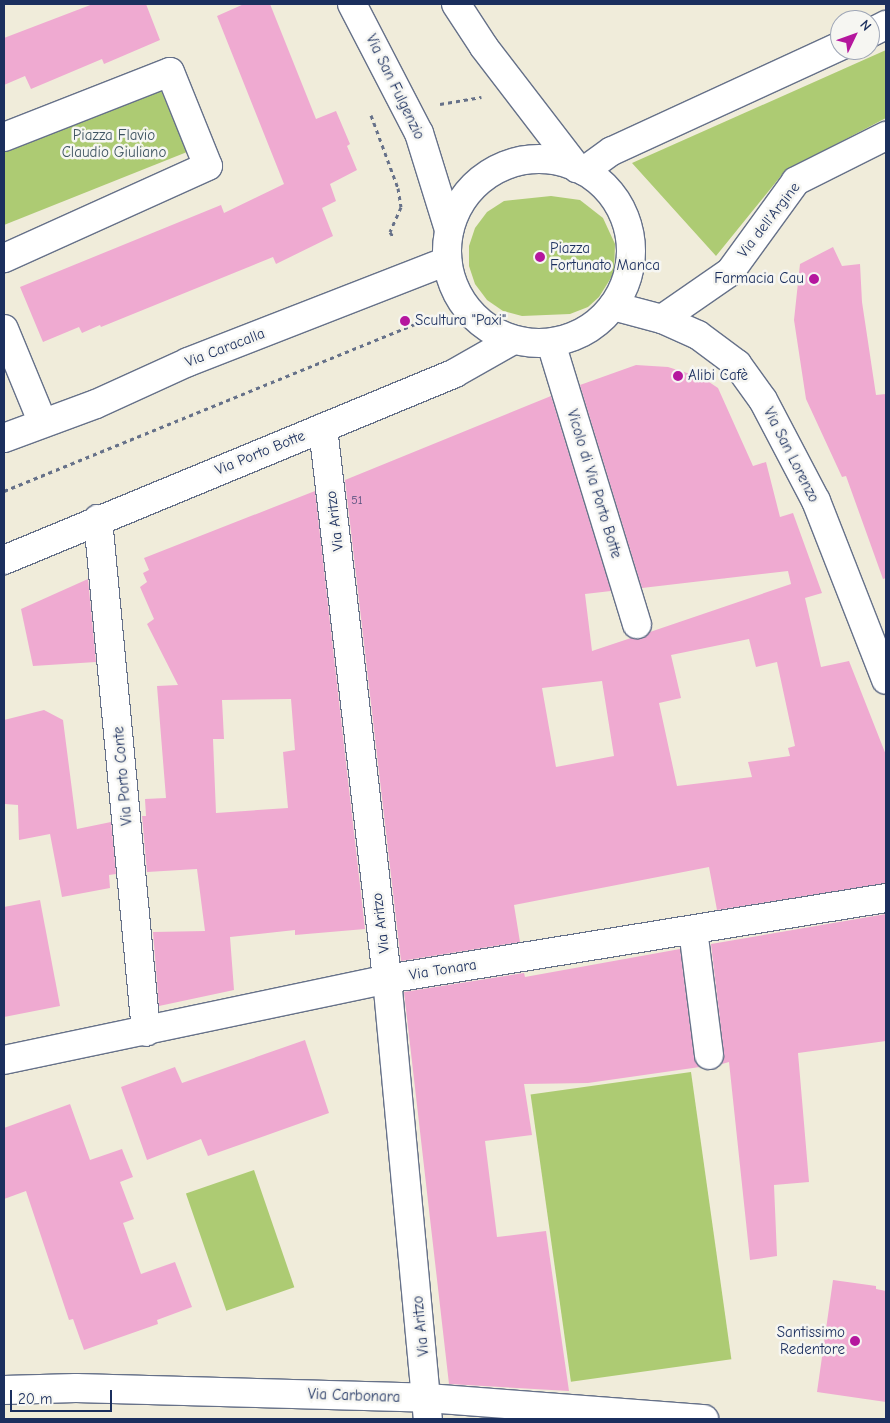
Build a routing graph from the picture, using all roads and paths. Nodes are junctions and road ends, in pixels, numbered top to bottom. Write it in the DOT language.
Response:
graph roads {
  1 [pos="352,4"];
  2 [pos="456,4"];
  3 [pos="830,51"];
  4 [pos="886,136"];
  5 [pos="4,137"];
  6 [pos="580,170"];
  7 [pos="449,230"];
  8 [pos="4,258"];
  9 [pos="447,261"];
  10 [pos="613,306"];
  11 [pos="430,318"];
  12 [pos="662,318"];
  13 [pos="4,329"];
  14 [pos="513,340"];
  15 [pos="551,343"];
  16 [pos="42,421"];
  17 [pos="323,428"];
  18 [pos="4,438"];
  19 [pos="4,490"];
  20 [pos="98,519"];
  21 [pos="4,560"];
  22 [pos="637,624"];
  23 [pos="886,680"];
  24 [pos="886,898"];
  25 [pos="694,930"];
  26 [pos="387,979"];
  27 [pos="146,1032"];
  28 [pos="709,1055"];
  29 [pos="4,1060"];
  30 [pos="4,1390"];
  31 [pos="428,1408"];
  32 [pos="609,1416"];
  33 [pos="704,1419"];
  1 -- 7 [label="street, Via San Fulgenzio"];
  2 -- 6 [label="street"];
  3 -- 6 [label="street"];
  4 -- 12 [label="street, Via dell'Argine"];
  5 -- 8 [label="street"];
  6 -- 7 [label="street"];
  6 -- 10 [label="street"];
  7 -- 9 [label="street"];
  9 -- 14 [label="street"];
  9 -- 16 [label="street, Via Caracalla"];
  10 -- 12 [label="street, Via San Lorenzo"];
  10 -- 15 [label="street"];
  11 -- 19 [label="path"];
  12 -- 23 [label="street, Via San Lorenzo"];
  13 -- 16 [label="street"];
  14 -- 15 [label="street"];
  14 -- 17 [label="street, Via Porto Botte"];
  15 -- 22 [label="street, Vicolo di Via Porto Botte"];
  16 -- 18 [label="street, Via Caracalla"];
  17 -- 20 [label="street, Via Porto Botte"];
  17 -- 26 [label="street, Via Aritzo"];
  20 -- 21 [label="street, Via Porto Botte"];
  20 -- 27 [label="street, Via Porto Conte"];
  24 -- 25 [label="street, Via Tonara"];
  25 -- 26 [label="street, Via Tonara"];
  25 -- 28 [label="street"];
  26 -- 27 [label="street, Via Tonara"];
  26 -- 31 [label="street, Via Aritzo"];
  27 -- 29 [label="street, Via Tonara"];
  30 -- 31 [label="street, Via Carbonara"];
  31 -- 32 [label="street, Via Carbonara"];
  32 -- 33 [label="street, Via Carbonara"];
}
